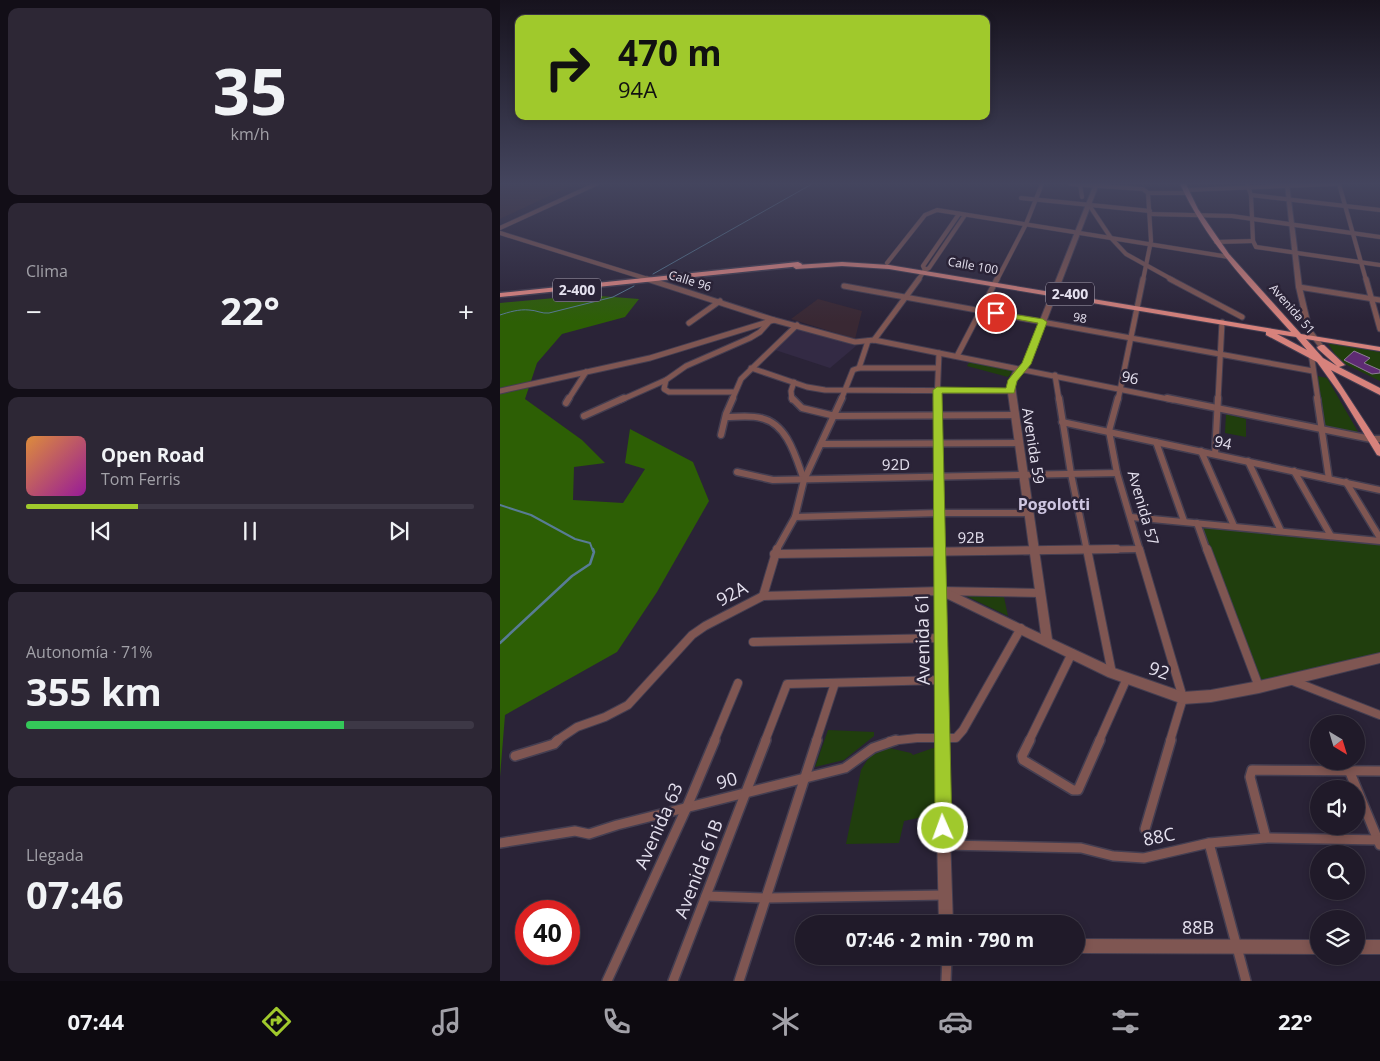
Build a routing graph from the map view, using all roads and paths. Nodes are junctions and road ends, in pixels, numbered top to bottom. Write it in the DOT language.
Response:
graph roads {
  1 [pos="913,230"];
  2 [pos="948,230"];
  3 [pos="955,230"];
  4 [pos="1023,230"];
  5 [pos="1068,230"];
  6 [pos="1105,230"];
  7 [pos="1150,230"];
  8 [pos="1208,230"];
  9 [pos="1252,230"];
  10 [pos="1292,230"];
  11 [pos="1321,230"];
  12 [pos="1352,230"];
  13 [pos="1077,231"];
  14 [pos="500,233"];
  15 [pos="1353,234"];
  16 [pos="1380,237"];
  17 [pos="1110,238"];
  18 [pos="1253,241"];
  19 [pos="1216,242"];
  20 [pos="1150,245"];
  21 [pos="1295,253"];
  22 [pos="1229,257"];
  23 [pos="1361,262"];
  24 [pos="887,263"];
  25 [pos="797,265"];
  26 [pos="1145,265"];
  27 [pos="1380,265"];
  28 [pos="924,271"];
  29 [pos="651,280"];
  30 [pos="994,283"];
  31 [pos="844,286"];
  32 [pos="1299,287"];
  33 [pos="1054,293"];
  34 [pos="500,297"];
  35 [pos="906,297"];
  36 [pos="1371,299"];
  37 [pos="1380,300"];
  38 [pos="720,301"];
  39 [pos="1137,307"];
  40 [pos="980,310"];
  41 [pos="1242,316"];
  42 [pos="774,320"];
  43 [pos="1286,321"];
  44 [pos="1043,322"];
  45 [pos="1222,322"];
  46 [pos="689,323"];
  47 [pos="768,323"];
  48 [pos="797,325"];
  49 [pos="1266,326"];
  50 [pos="1249,327"];
  51 [pos="1380,329"];
  52 [pos="1276,331"];
  53 [pos="1296,333"];
  54 [pos="1130,338"];
  55 [pos="871,341"];
  56 [pos="1380,345"];
  57 [pos="1319,349"];
  58 [pos="1380,349"];
  59 [pos="1311,352"];
  60 [pos="939,353"];
  61 [pos="1219,354"];
  62 [pos="957,356"];
  63 [pos="751,368"];
  64 [pos="859,368"];
  65 [pos="937,368"];
  66 [pos="1022,369"];
  67 [pos="1313,371"];
  68 [pos="586,372"];
  69 [pos="1055,376"];
  70 [pos="1332,376"];
  71 [pos="1350,376"];
  72 [pos="666,380"];
  73 [pos="794,382"];
  74 [pos="1380,386"];
  75 [pos="1121,389"];
  76 [pos="937,390"];
  77 [pos="500,391"];
  78 [pos="845,391"];
  79 [pos="1011,391"];
  80 [pos="734,392"];
  81 [pos="1380,392"];
  82 [pos="566,403"];
  83 [pos="1218,408"];
  84 [pos="1014,415"];
  85 [pos="584,416"];
  86 [pos="835,416"];
  87 [pos="936,416"];
  88 [pos="726,417"];
  89 [pos="1062,422"];
  90 [pos="1321,428"];
  91 [pos="1109,431"];
  92 [pos="721,435"];
  93 [pos="1376,439"];
  94 [pos="1156,442"];
  95 [pos="937,443"];
  96 [pos="1019,443"];
  97 [pos="822,444"];
  98 [pos="1201,451"];
  99 [pos="1380,453"];
  100 [pos="1216,454"];
  101 [pos="1248,461"];
  102 [pos="1294,471"];
  103 [pos="737,472"];
  104 [pos="1117,473"];
  105 [pos="1071,474"];
  106 [pos="1024,475"];
  107 [pos="938,476"];
  108 [pos="1329,479"];
  109 [pos="804,480"];
  110 [pos="1346,482"];
  111 [pos="1380,490"];
  112 [pos="938,513"];
  113 [pos="1029,514"];
  114 [pos="795,517"];
  115 [pos="1131,517"];
  116 [pos="1184,521"];
  117 [pos="1197,523"];
  118 [pos="1234,526"];
  119 [pos="1281,531"];
  120 [pos="1331,536"];
  121 [pos="1380,540"];
  122 [pos="1139,549"];
  123 [pos="1035,550"];
  124 [pos="1088,550"];
  125 [pos="938,552"];
  126 [pos="774,554"];
  127 [pos="941,592"];
  128 [pos="1041,593"];
  129 [pos="763,596"];
  130 [pos="1021,628"];
  131 [pos="941,638"];
  132 [pos="1047,640"];
  133 [pos="753,642"];
  134 [pos="1072,653"];
  135 [pos="1380,658"];
  136 [pos="1112,673"];
  137 [pos="1127,678"];
  138 [pos="942,680"];
  139 [pos="1292,680"];
  140 [pos="835,683"];
  141 [pos="738,684"];
  142 [pos="1259,687"];
  143 [pos="1183,698"];
  144 [pos="1380,715"];
  145 [pos="941,737"];
  146 [pos="515,756"];
  147 [pos="1310,770"];
  148 [pos="1349,770"];
  149 [pos="1380,771"];
  150 [pos="805,778"];
  151 [pos="744,793"];
  152 [pos="686,809"];
  153 [pos="1145,829"];
  154 [pos="1266,838"];
  155 [pos="1379,841"];
  156 [pos="500,843"];
  157 [pos="1209,843"];
  158 [pos="944,845"];
  159 [pos="945,894"];
  160 [pos="706,896"];
  161 [pos="766,898"];
  162 [pos="946,915"];
  163 [pos="1085,946"];
  164 [pos="1238,947"];
  165 [pos="1310,947"];
  166 [pos="1365,947"];
  167 [pos="1380,947"];
  168 [pos="947,965"];
  169 [pos="607,981"];
  170 [pos="673,981"];
  171 [pos="739,981"];
  172 [pos="946,981"];
  173 [pos="1246,981"];
  1 -- 24 [label="street"];
  2 -- 28 [label="street"];
  3 -- 28 [label="street"];
  4 -- 30 [label="street"];
  5 -- 13 [label="street"];
  6 -- 17 [label="street"];
  7 -- 20 [label="street, Avenida 57"];
  8 -- 19 [label="main road, Avenida 51"];
  9 -- 18 [label="street"];
  10 -- 21 [label="street"];
  11 -- 15 [label="street"];
  12 -- 15 [label="street"];
  13 -- 17 [label="street"];
  13 -- 33 [label="street, Avenida 59"];
  14 -- 29 [label="street, Calle 96"];
  15 -- 16 [label="street"];
  15 -- 23 [label="street"];
  17 -- 20 [label="street"];
  17 -- 26 [label="street"];
  18 -- 19 [label="street"];
  18 -- 21 [label="street"];
  19 -- 22 [label="main road, Avenida 51"];
  20 -- 22 [label="street"];
  20 -- 26 [label="street, Avenida 57"];
  21 -- 23 [label="street"];
  21 -- 32 [label="street"];
  22 -- 43 [label="main road, Avenida 51"];
  23 -- 27 [label="street"];
  23 -- 36 [label="street"];
  24 -- 25 [label="main road, Calle 100 / 2-400"];
  24 -- 28 [label="main road, Calle 100 / 2-400"];
  25 -- 28 [label="main road, Calle 100 / 2-400"];
  25 -- 29 [label="highway, Calle 100 / 2-400"];
  26 -- 39 [label="street, Avenida 57"];
  26 -- 41 [label="street"];
  28 -- 30 [label="main road, Calle 100 / 2-400"];
  28 -- 35 [label="street"];
  29 -- 34 [label="highway, Calle 100 / 2-400"];
  29 -- 38 [label="street, Calle 96"];
  30 -- 33 [label="main road, Calle 100 / 2-400"];
  30 -- 40 [label="street"];
  31 -- 35 [label="street, 98"];
  32 -- 36 [label="street"];
  32 -- 57 [label="street"];
  33 -- 39 [label="main road, Calle 100 / 2-400"];
  33 -- 44 [label="street, Avenida 59"];
  35 -- 40 [label="street, 98"];
  35 -- 55 [label="street"];
  36 -- 37 [label="street"];
  36 -- 51 [label="street"];
  38 -- 42 [label="street, Calle 96"];
  38 -- 46 [label="street"];
  39 -- 45 [label="main road, Calle 100 / 2-400"];
  39 -- 49 [label="main road, Calle 100 / 2-400"];
  39 -- 54 [label="street, Avenida 57"];
  40 -- 44 [label="street, 98"];
  40 -- 62 [label="street"];
  42 -- 47 [label="street"];
  42 -- 48 [label="street, Calle 96"];
  43 -- 49 [label="main road"];
  43 -- 53 [label="main road, Avenida 51"];
  44 -- 54 [label="street, 98"];
  44 -- 66 [label="street, Avenida 59"];
  45 -- 50 [label="main road, Calle 100 / 2-400"];
  45 -- 61 [label="street"];
  47 -- 68 [label="street"];
  47 -- 72 [label="street"];
  48 -- 55 [label="street, Calle 96"];
  48 -- 63 [label="street"];
  49 -- 52 [label="main road"];
  49 -- 53 [label="main road, Calle 100 / 2-400"];
  50 -- 52 [label="main road, Calle 100 / 2-400"];
  50 -- 59 [label="main road"];
  52 -- 53 [label="main road, Calle 100 / 2-400"];
  52 -- 59 [label="main road"];
  53 -- 57 [label="main road, Calle 100"];
  53 -- 59 [label="main road, Avenida 51"];
  54 -- 61 [label="street, 98"];
  54 -- 75 [label="street, Avenida 57"];
  55 -- 60 [label="street, 96"];
  55 -- 64 [label="street"];
  56 -- 57 [label="main road, Calle 100"];
  57 -- 58 [label="main road, Calle 100"];
  57 -- 59 [label="main road"];
  57 -- 70 [label="main road"];
  57 -- 71 [label="main road"];
  57 -- 74 [label="main road"];
  59 -- 67 [label="street"];
  60 -- 62 [label="street, 96"];
  60 -- 65 [label="street, Avenida 61"];
  61 -- 67 [label="street, 98"];
  61 -- 83 [label="street"];
  62 -- 66 [label="street, 96"];
  63 -- 73 [label="street"];
  63 -- 80 [label="street"];
  64 -- 65 [label="street"];
  64 -- 78 [label="street"];
  65 -- 76 [label="street, Avenida 61"];
  66 -- 69 [label="street, 96"];
  66 -- 79 [label="street, Avenida 59"];
  67 -- 90 [label="street"];
  68 -- 77 [label="street"];
  68 -- 82 [label="street"];
  69 -- 75 [label="street, 96"];
  69 -- 89 [label="street"];
  70 -- 71 [label="main road"];
  70 -- 93 [label="main road"];
  71 -- 81 [label="main road"];
  72 -- 80 [label="street"];
  72 -- 85 [label="street"];
  73 -- 78 [label="street"];
  73 -- 86 [label="street"];
  75 -- 83 [label="street, 96"];
  75 -- 91 [label="street, Avenida 57"];
  76 -- 78 [label="street"];
  76 -- 79 [label="street"];
  76 -- 87 [label="street, Avenida 61"];
  78 -- 86 [label="street"];
  79 -- 84 [label="street, Avenida 59"];
  80 -- 88 [label="street"];
  83 -- 90 [label="street, 96"];
  83 -- 100 [label="street"];
  84 -- 87 [label="street"];
  84 -- 96 [label="street, Avenida 59"];
  86 -- 87 [label="street"];
  86 -- 97 [label="street"];
  87 -- 95 [label="street, Avenida 61"];
  88 -- 92 [label="street"];
  88 -- 109 [label="street"];
  89 -- 91 [label="street, 94"];
  89 -- 105 [label="street"];
  90 -- 93 [label="street, 96"];
  90 -- 108 [label="street"];
  91 -- 94 [label="street, 94"];
  91 -- 104 [label="street, Avenida 57"];
  93 -- 99 [label="main road"];
  94 -- 98 [label="street, 94"];
  94 -- 116 [label="street"];
  95 -- 96 [label="street"];
  95 -- 97 [label="street"];
  95 -- 107 [label="street, Avenida 61"];
  96 -- 106 [label="street, Avenida 59"];
  97 -- 109 [label="street"];
  98 -- 100 [label="street, 94"];
  98 -- 118 [label="street"];
  100 -- 101 [label="street, 94"];
  101 -- 102 [label="street, 94"];
  101 -- 119 [label="street"];
  102 -- 108 [label="street, 94"];
  102 -- 120 [label="street"];
  103 -- 109 [label="street, 92D"];
  104 -- 105 [label="street, 92D"];
  104 -- 115 [label="street, Avenida 57"];
  105 -- 106 [label="street, 92D"];
  105 -- 124 [label="street"];
  106 -- 107 [label="street, 92D"];
  106 -- 113 [label="street, Avenida 59"];
  107 -- 109 [label="street, 92D"];
  107 -- 112 [label="street, Avenida 61"];
  108 -- 110 [label="street, 94"];
  109 -- 114 [label="street"];
  110 -- 111 [label="street, 94"];
  110 -- 121 [label="street"];
  112 -- 113 [label="street"];
  112 -- 114 [label="street"];
  112 -- 125 [label="street, Avenida 61"];
  113 -- 123 [label="street, Avenida 59"];
  114 -- 126 [label="street"];
  115 -- 116 [label="street"];
  115 -- 122 [label="street, Avenida 57"];
  116 -- 117 [label="street"];
  117 -- 118 [label="street"];
  117 -- 142 [label="street"];
  118 -- 119 [label="street"];
  119 -- 120 [label="street"];
  120 -- 121 [label="street"];
  122 -- 124 [label="street, 92B"];
  122 -- 143 [label="street, Avenida 57"];
  123 -- 124 [label="street, 92B"];
  123 -- 125 [label="street, 92B"];
  123 -- 128 [label="street, Avenida 59"];
  124 -- 136 [label="street"];
  125 -- 126 [label="street, 92B"];
  125 -- 127 [label="street, Avenida 61"];
  126 -- 129 [label="street"];
  127 -- 128 [label="street, 92A"];
  127 -- 129 [label="street, 92A"];
  127 -- 130 [label="street, 92"];
  127 -- 131 [label="street, Avenida 61"];
  128 -- 132 [label="street, Avenida 59"];
  129 -- 146 [label="street, 92A"];
  130 -- 132 [label="street, 92"];
  130 -- 145 [label="street, 90"];
  131 -- 133 [label="street"];
  131 -- 138 [label="street, Avenida 61"];
  132 -- 134 [label="street, 92"];
  134 -- 136 [label="street, 92"];
  134 -- 137 [label="street"];
  135 -- 139 [label="street, 92"];
  136 -- 137 [label="street, 92"];
  137 -- 143 [label="street, 92"];
  138 -- 140 [label="street"];
  138 -- 145 [label="street, Avenida 61"];
  139 -- 142 [label="street, 92"];
  139 -- 144 [label="street"];
  140 -- 150 [label="street"];
  140 -- 151 [label="street, Avenida 61B"];
  141 -- 152 [label="street, Avenida 63"];
  142 -- 143 [label="street, 92"];
  143 -- 153 [label="street"];
  145 -- 150 [label="street, 90"];
  145 -- 158 [label="street, Avenida 61"];
  147 -- 154 [label="street"];
  148 -- 149 [label="street"];
  148 -- 155 [label="street"];
  150 -- 151 [label="street, 90"];
  150 -- 161 [label="street"];
  151 -- 152 [label="street, 90"];
  151 -- 160 [label="street, Avenida 61B"];
  152 -- 156 [label="street, 90"];
  152 -- 169 [label="street, Avenida 63"];
  154 -- 155 [label="street, 88C"];
  154 -- 157 [label="street, 88C"];
  157 -- 158 [label="street, 88C"];
  157 -- 164 [label="street"];
  158 -- 159 [label="street, Avenida 61"];
  159 -- 161 [label="street"];
  159 -- 162 [label="street, Avenida 61"];
  160 -- 161 [label="street"];
  160 -- 170 [label="street, Avenida 61B"];
  161 -- 171 [label="street"];
  163 -- 164 [label="street, 88B"];
  164 -- 165 [label="street, 88B"];
  164 -- 173 [label="street"];
  166 -- 167 [label="street"];
  168 -- 172 [label="street"];
}
